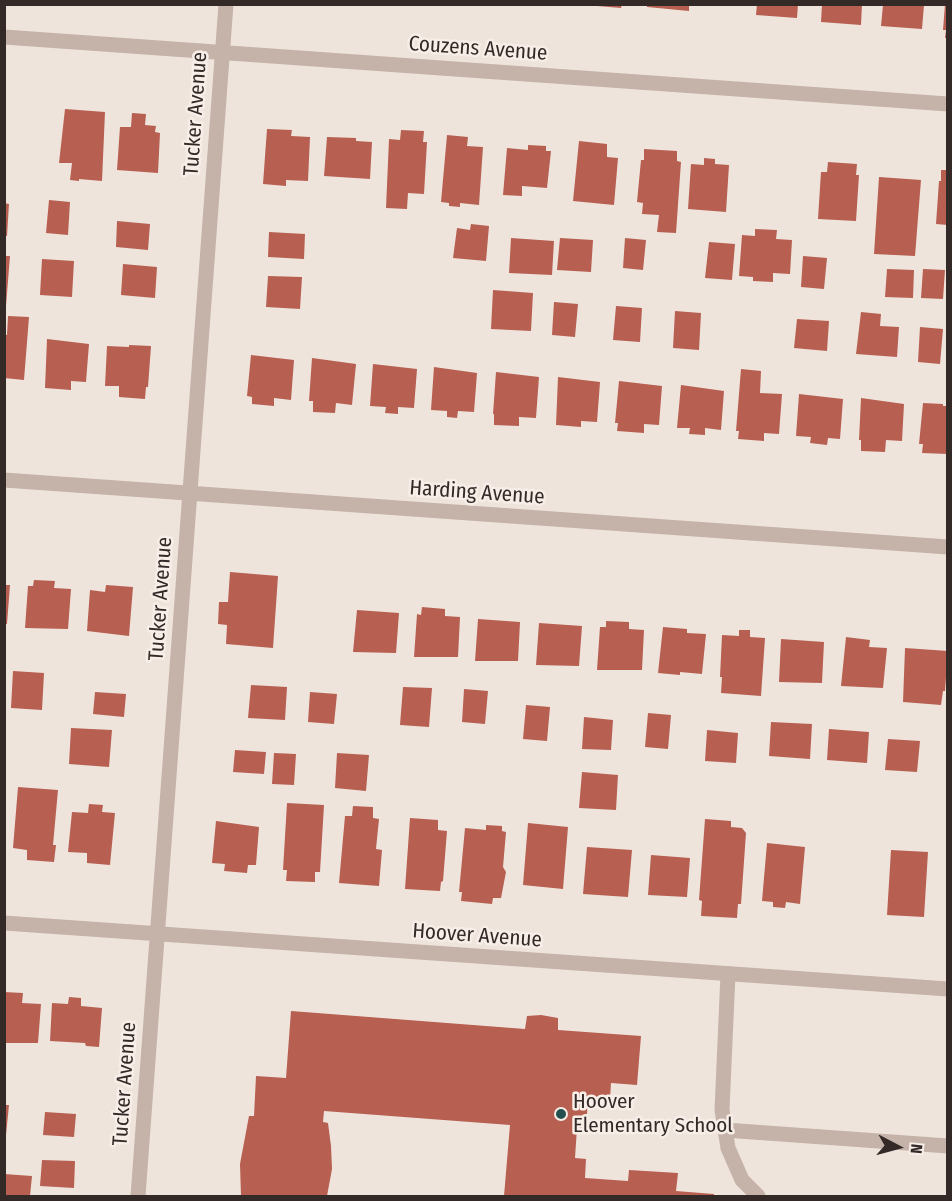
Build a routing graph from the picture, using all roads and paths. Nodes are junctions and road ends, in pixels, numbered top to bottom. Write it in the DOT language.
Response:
graph roads {
  1 [pos="226,4"];
  2 [pos="4,37"];
  3 [pos="222,52"];
  4 [pos="948,104"];
  5 [pos="4,480"];
  6 [pos="189,493"];
  7 [pos="948,547"];
  8 [pos="4,923"];
  9 [pos="156,934"];
  10 [pos="728,974"];
  11 [pos="948,990"];
  12 [pos="725,1130"];
  13 [pos="948,1146"];
  14 [pos="138,1197"];
  15 [pos="758,1197"];
  1 -- 3 [label="street, Tucker Avenue"];
  2 -- 3 [label="street, Couzens Avenue"];
  3 -- 4 [label="street, Couzens Avenue"];
  3 -- 6 [label="street, Tucker Avenue"];
  5 -- 6 [label="street, Harding Avenue"];
  6 -- 7 [label="street, Harding Avenue"];
  6 -- 9 [label="street, Tucker Avenue"];
  8 -- 9 [label="street, Hoover Avenue"];
  9 -- 10 [label="street, Hoover Avenue"];
  9 -- 14 [label="street, Tucker Avenue"];
  10 -- 11 [label="street, Hoover Avenue"];
  10 -- 12 [label="street"];
  12 -- 13 [label="street"];
  12 -- 15 [label="street"];
}
